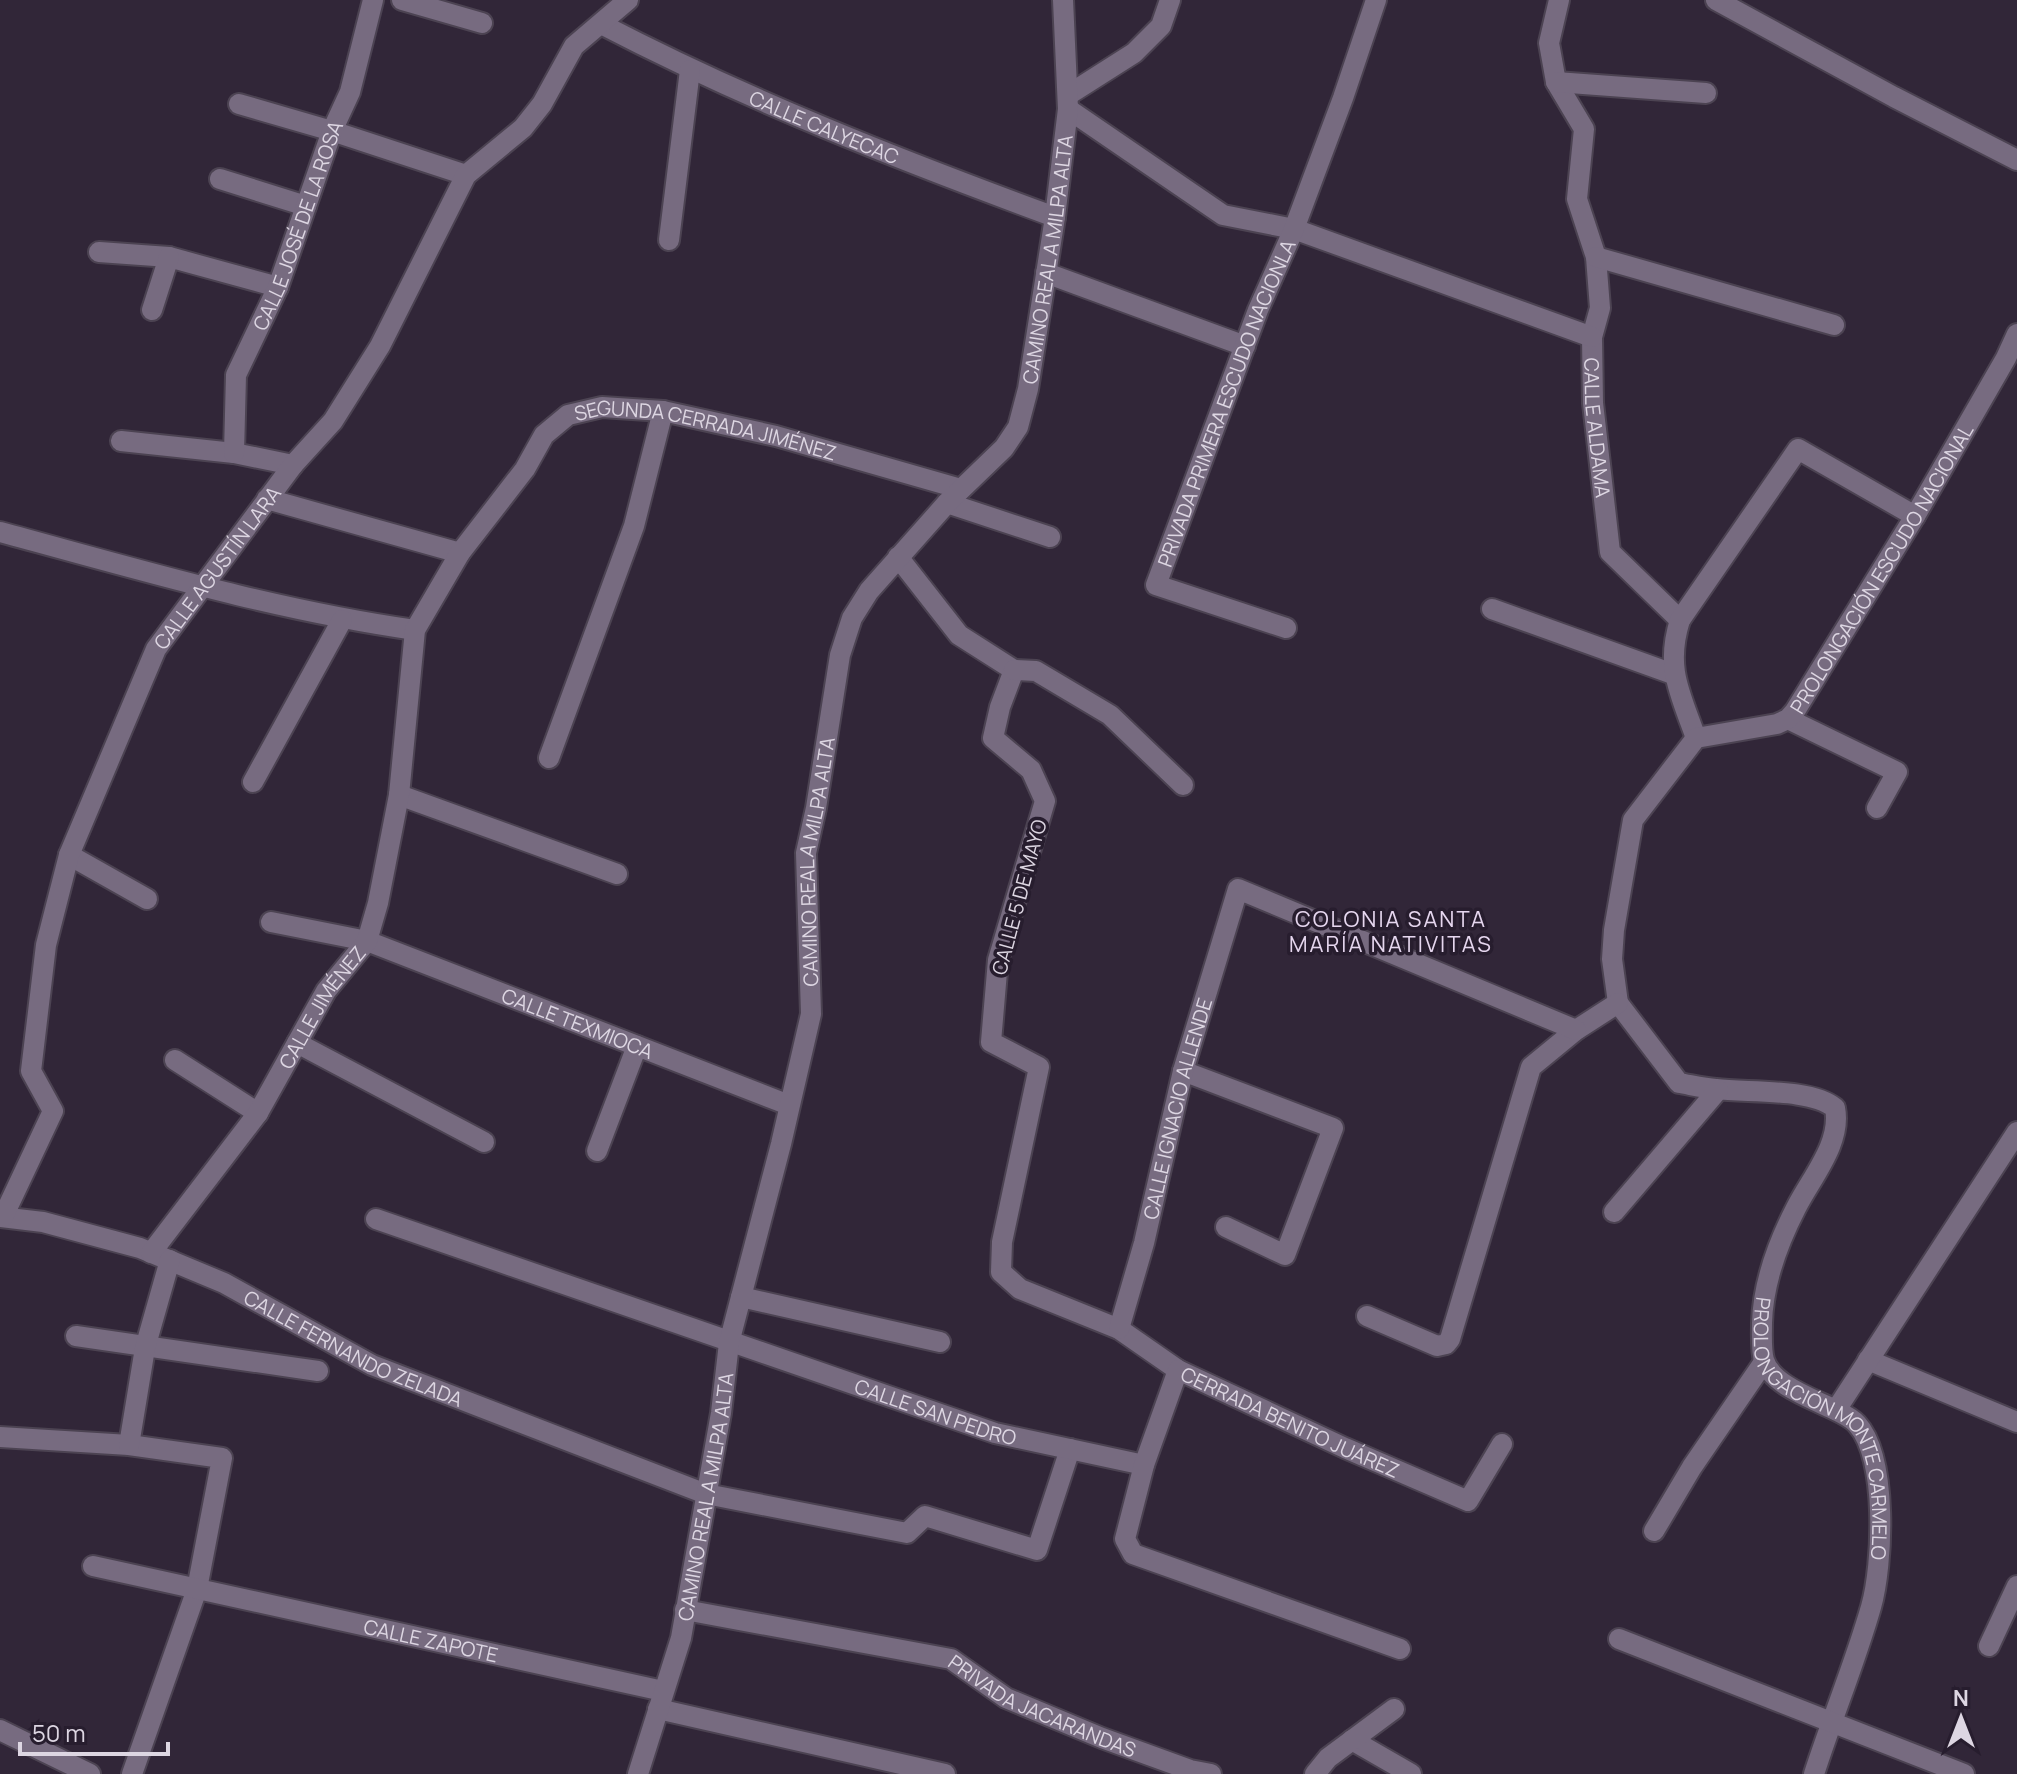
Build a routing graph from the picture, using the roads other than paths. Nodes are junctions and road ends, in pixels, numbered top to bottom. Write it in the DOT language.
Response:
graph roads {
  1 [pos="373,0"];
  2 [pos="402,0"];
  3 [pos="628,0"];
  4 [pos="1063,0"];
  5 [pos="1170,0"];
  6 [pos="1376,0"];
  7 [pos="1559,0"];
  8 [pos="1716,0"];
  9 [pos="482,23"];
  10 [pos="601,24"];
  11 [pos="690,70"];
  12 [pos="1556,82"];
  13 [pos="1706,93"];
  14 [pos="1068,102"];
  15 [pos="239,104"];
  16 [pos="332,131"];
  17 [pos="2017,160"];
  18 [pos="466,175"];
  19 [pos="220,179"];
  20 [pos="306,206"];
  21 [pos="1055,217"];
  22 [pos="1294,229"];
  23 [pos="669,240"];
  24 [pos="99,252"];
  25 [pos="169,257"];
  26 [pos="1596,257"];
  27 [pos="1046,273"];
  28 [pos="278,287"];
  29 [pos="152,310"];
  30 [pos="1834,325"];
  31 [pos="2017,334"];
  32 [pos="1592,337"];
  33 [pos="1245,346"];
  34 [pos="663,411"];
  35 [pos="121,441"];
  36 [pos="234,453"];
  37 [pos="293,465"];
  38 [pos="954,496"];
  39 [pos="267,499"];
  40 [pos="1915,516"];
  41 [pos="0,532"];
  42 [pos="1050,537"];
  43 [pos="460,553"];
  44 [pos="898,557"];
  45 [pos="200,587"];
  46 [pos="1492,609"];
  47 [pos="342,620"];
  48 [pos="1680,620"];
  49 [pos="1286,628"];
  50 [pos="415,630"];
  51 [pos="1014,670"];
  52 [pos="1673,674"];
  53 [pos="1788,719"];
  54 [pos="1696,738"];
  55 [pos="549,758"];
  56 [pos="253,782"];
  57 [pos="1183,785"];
  58 [pos="399,795"];
  59 [pos="1877,808"];
  60 [pos="69,855"];
  61 [pos="617,874"];
  62 [pos="147,899"];
  63 [pos="271,922"];
  64 [pos="367,941"];
  65 [pos="1618,1003"];
  66 [pos="1576,1030"];
  67 [pos="297,1043"];
  68 [pos="637,1046"];
  69 [pos="175,1060"];
  70 [pos="1183,1071"];
  71 [pos="1718,1090"];
  72 [pos="789,1105"];
  73 [pos="258,1113"];
  74 [pos="2017,1132"];
  75 [pos="484,1142"];
  76 [pos="597,1151"];
  77 [pos="1614,1212"];
  78 [pos="2,1217"];
  79 [pos="376,1219"];
  80 [pos="1226,1227"];
  81 [pos="161,1256"];
  82 [pos="741,1297"];
  83 [pos="1367,1316"];
  84 [pos="1119,1329"];
  85 [pos="76,1336"];
  86 [pos="940,1342"];
  87 [pos="729,1343"];
  88 [pos="145,1348"];
  89 [pos="1868,1360"];
  90 [pos="1764,1362"];
  91 [pos="1178,1370"];
  92 [pos="318,1371"];
  93 [pos="1836,1410"];
  94 [pos="2017,1422"];
  95 [pos="0,1437"];
  96 [pos="1502,1444"];
  97 [pos="129,1445"];
  98 [pos="1070,1449"];
  99 [pos="1144,1465"];
  100 [pos="706,1494"];
  101 [pos="1654,1531"];
  102 [pos="93,1566"];
  103 [pos="2017,1586"];
  104 [pos="197,1589"];
  105 [pos="685,1610"];
  106 [pos="1619,1639"];
  107 [pos="1989,1646"];
  108 [pos="1400,1649"];
  109 [pos="661,1700"];
  110 [pos="1394,1709"];
  111 [pos="1830,1723"];
  112 [pos="0,1730"];
  113 [pos="1352,1740"];
  114 [pos="90,1774"];
  115 [pos="132,1774"];
  116 [pos="638,1774"];
  117 [pos="945,1774"];
  118 [pos="1211,1774"];
  119 [pos="1315,1774"];
  120 [pos="1411,1774"];
  121 [pos="1814,1774"];
  122 [pos="1964,1774"];
  1 -- 16 [label="street, CALLE JOSÉ DE LA ROSA"];
  2 -- 9 [label="street"];
  3 -- 10 [label="street, CALLE AGUSTÍN LARA"];
  4 -- 14 [label="street, CAMINO REAL A MILPA ALTA"];
  5 -- 14 [label="street"];
  6 -- 22 [label="street, PRIVADA PRIMERA ESCUDO NACIONLA"];
  7 -- 12 [label="street, CALLE ALDAMA"];
  8 -- 17 [label="street"];
  10 -- 11 [label="street, CALLE CALYECAC"];
  10 -- 18 [label="street, CALLE AGUSTÍN LARA"];
  11 -- 21 [label="street, CALLE CALYECAC"];
  11 -- 23 [label="street"];
  12 -- 13 [label="street"];
  12 -- 26 [label="street, CALLE ALDAMA"];
  14 -- 21 [label="street, CAMINO REAL A MILPA ALTA"];
  14 -- 22 [label="street"];
  15 -- 16 [label="street"];
  16 -- 18 [label="street"];
  16 -- 20 [label="street, CALLE JOSÉ DE LA ROSA"];
  18 -- 37 [label="street, CALLE AGUSTÍN LARA"];
  19 -- 20 [label="street"];
  20 -- 28 [label="street, CALLE JOSÉ DE LA ROSA"];
  21 -- 27 [label="street, CAMINO REAL A MILPA ALTA"];
  22 -- 32 [label="street"];
  22 -- 33 [label="street, PRIVADA PRIMERA ESCUDO NACIONLA"];
  24 -- 25 [label="street"];
  25 -- 28 [label="street"];
  25 -- 29 [label="street"];
  26 -- 30 [label="street"];
  26 -- 32 [label="street, CALLE ALDAMA"];
  27 -- 33 [label="street"];
  27 -- 38 [label="street, CAMINO REAL A MILPA ALTA"];
  28 -- 36 [label="street, CALLE JOSÉ DE LA ROSA"];
  31 -- 40 [label="street, PROLONGACIÓN ESCUDO NACIONAL"];
  32 -- 48 [label="street, CALLE ALDAMA"];
  33 -- 49 [label="street, PRIVADA PRIMERA ESCUDO NACIONLA"];
  34 -- 38 [label="street, SEGUNDA CERRADA JIMÉNEZ"];
  34 -- 43 [label="street, SEGUNDA CERRADA JIMÉNEZ"];
  34 -- 55 [label="street"];
  35 -- 36 [label="street"];
  36 -- 37 [label="street"];
  37 -- 39 [label="street, CALLE AGUSTÍN LARA"];
  38 -- 42 [label="street, SEGUNDA CERRADA JIMÉNEZ"];
  38 -- 44 [label="street, CAMINO REAL A MILPA ALTA"];
  39 -- 43 [label="street"];
  39 -- 45 [label="street, CALLE AGUSTÍN LARA"];
  40 -- 48 [label="street"];
  40 -- 53 [label="street, PROLONGACIÓN ESCUDO NACIONAL"];
  41 -- 45 [label="street"];
  43 -- 50 [label="street, SEGUNDA CERRADA JIMÉNEZ"];
  44 -- 51 [label="street"];
  44 -- 72 [label="street, CAMINO REAL A MILPA ALTA"];
  45 -- 47 [label="street"];
  45 -- 60 [label="street, CALLE AGUSTÍN LARA"];
  46 -- 52 [label="street"];
  47 -- 50 [label="street"];
  47 -- 56 [label="street"];
  48 -- 52 [label="street"];
  50 -- 58 [label="street, CALLE JIMÉNEZ"];
  51 -- 57 [label="street"];
  51 -- 84 [label="street, CALLE 5 DE MAYO"];
  52 -- 54 [label="street"];
  53 -- 54 [label="street, PROLONGACIÓN ESCUDO NACIONAL"];
  53 -- 59 [label="street"];
  54 -- 65 [label="street"];
  58 -- 61 [label="street"];
  58 -- 64 [label="street, CALLE JIMÉNEZ"];
  60 -- 62 [label="street"];
  60 -- 78 [label="street, CALLE AGUSTÍN LARA"];
  63 -- 64 [label="street, CALLE TEXMIOCA"];
  64 -- 67 [label="street, CALLE JIMÉNEZ"];
  64 -- 68 [label="street, CALLE TEXMIOCA"];
  65 -- 66 [label="street"];
  65 -- 71 [label="street, PROLONGACIÓN MONTE CARMELO"];
  66 -- 70 [label="street, CALLE IGNACIO ALLENDE"];
  66 -- 83 [label="street"];
  67 -- 73 [label="street, CALLE JIMÉNEZ"];
  67 -- 75 [label="street"];
  68 -- 72 [label="street, CALLE TEXMIOCA"];
  68 -- 76 [label="street"];
  69 -- 73 [label="street"];
  70 -- 80 [label="street"];
  70 -- 84 [label="street, CALLE IGNACIO ALLENDE"];
  71 -- 77 [label="street"];
  71 -- 90 [label="street, PROLONGACIÓN MONTE CARMELO"];
  72 -- 82 [label="street, CAMINO REAL A MILPA ALTA"];
  73 -- 81 [label="street, CALLE JIMÉNEZ"];
  74 -- 89 [label="street"];
  78 -- 81 [label="street, CALLE FERNANDO ZELADA"];
  79 -- 87 [label="street, CALLE SAN PEDRO"];
  81 -- 88 [label="street, CALLE JIMÉNEZ"];
  81 -- 100 [label="street, CALLE FERNANDO ZELADA"];
  82 -- 86 [label="street"];
  82 -- 87 [label="street, CAMINO REAL A MILPA ALTA"];
  84 -- 91 [label="street, CERRADA BENITO JUÁREZ"];
  85 -- 88 [label="street"];
  87 -- 98 [label="street, CALLE SAN PEDRO"];
  87 -- 100 [label="street, CAMINO REAL A MILPA ALTA"];
  88 -- 92 [label="street"];
  88 -- 97 [label="street, CALLE JIMÉNEZ"];
  89 -- 93 [label="street"];
  89 -- 94 [label="street"];
  90 -- 93 [label="street, PROLONGACIÓN MONTE CARMELO"];
  90 -- 101 [label="street"];
  91 -- 96 [label="street, CERRADA BENITO JUÁREZ"];
  91 -- 99 [label="street"];
  93 -- 111 [label="street, PROLONGACIÓN MONTE CARMELO"];
  95 -- 97 [label="street"];
  97 -- 104 [label="street"];
  98 -- 99 [label="street, CALLE SAN PEDRO"];
  98 -- 100 [label="street, CALLE FERNANDO ZELADA"];
  99 -- 108 [label="street"];
  100 -- 105 [label="street, CAMINO REAL A MILPA ALTA"];
  102 -- 104 [label="street, CALLE ZAPOTE"];
  103 -- 107 [label="street"];
  104 -- 109 [label="street, CALLE ZAPOTE"];
  104 -- 115 [label="street"];
  105 -- 109 [label="street, CAMINO REAL A MILPA ALTA"];
  105 -- 118 [label="street, PRIVADA JACARANDAS"];
  106 -- 111 [label="street"];
  109 -- 116 [label="street, CAMINO REAL A MILPA ALTA"];
  109 -- 117 [label="street, CALLE ZAPOTE"];
  110 -- 113 [label="street"];
  111 -- 121 [label="street, PROLONGACIÓN MONTE CARMELO"];
  111 -- 122 [label="street"];
  112 -- 114 [label="street"];
  113 -- 119 [label="street"];
  113 -- 120 [label="street"];
}
